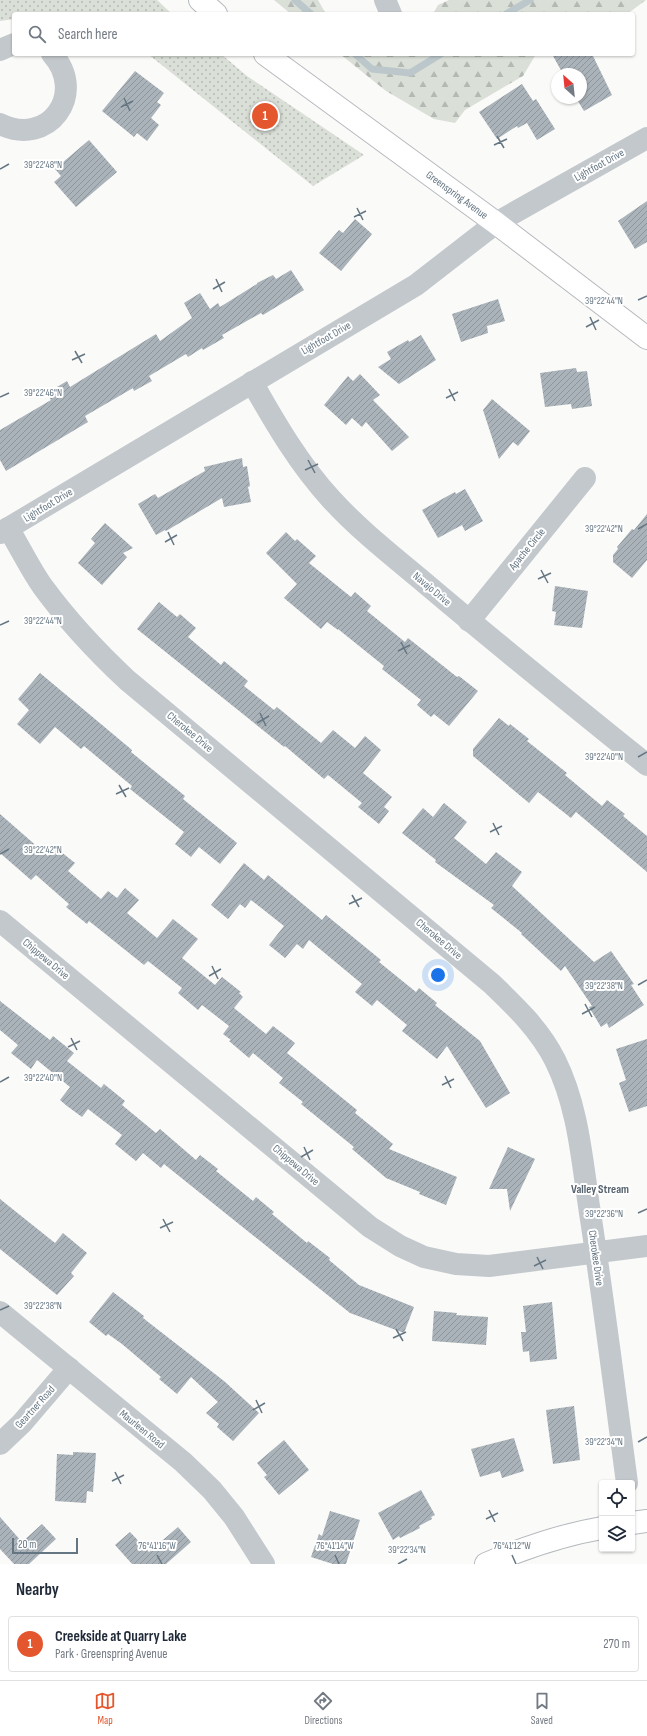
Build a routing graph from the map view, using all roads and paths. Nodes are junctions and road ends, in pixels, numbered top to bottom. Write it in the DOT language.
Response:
graph roads {
  1 [pos="200,0"];
  2 [pos="385,0"];
  3 [pos="214,12"];
  4 [pos="390,12"];
  5 [pos="12,45"];
  6 [pos="0,50"];
  7 [pos="54,56"];
  8 [pos="268,56"];
  9 [pos="0,124"];
  10 [pos="647,138"];
  11 [pos="496,223"];
  12 [pos="647,338"];
  13 [pos="252,382"];
  14 [pos="585,478"];
  15 [pos="4,531"];
  16 [pos="470,621"];
  17 [pos="647,765"];
  18 [pos="0,922"];
  19 [pos="647,1246"];
  20 [pos="596,1253"];
  21 [pos="0,1312"];
  22 [pos="68,1368"];
  23 [pos="0,1444"];
  24 [pos="627,1480"];
  25 [pos="647,1521"];
  26 [pos="635,1522"];
  27 [pos="599,1529"];
  28 [pos="264,1564"];
  29 [pos="486,1564"];
  1 -- 3 [label="main road"];
  2 -- 4 [label="street"];
  5 -- 6 [label="street"];
  7 -- 9 [label="street"];
  8 -- 11 [label="main road, Greenspring Avenue"];
  10 -- 11 [label="street, Lightfoot Drive"];
  11 -- 12 [label="main road, Greenspring Avenue"];
  11 -- 13 [label="street, Lightfoot Drive"];
  13 -- 15 [label="street, Lightfoot Drive"];
  13 -- 16 [label="street, Navajo Drive"];
  14 -- 16 [label="street, Apache Circle"];
  15 -- 20 [label="street, Cherokee Drive"];
  16 -- 17 [label="street, Navajo Drive"];
  18 -- 20 [label="street, Chippewa Drive"];
  19 -- 20 [label="street, Chippewa Drive"];
  20 -- 24 [label="street, Cherokee Drive"];
  21 -- 22 [label="street, Maurleen Road"];
  22 -- 23 [label="street, Geartner Road"];
  22 -- 28 [label="street, Maurleen Road"];
  25 -- 26 [label="main road"];
  27 -- 29 [label="main road"];
}
